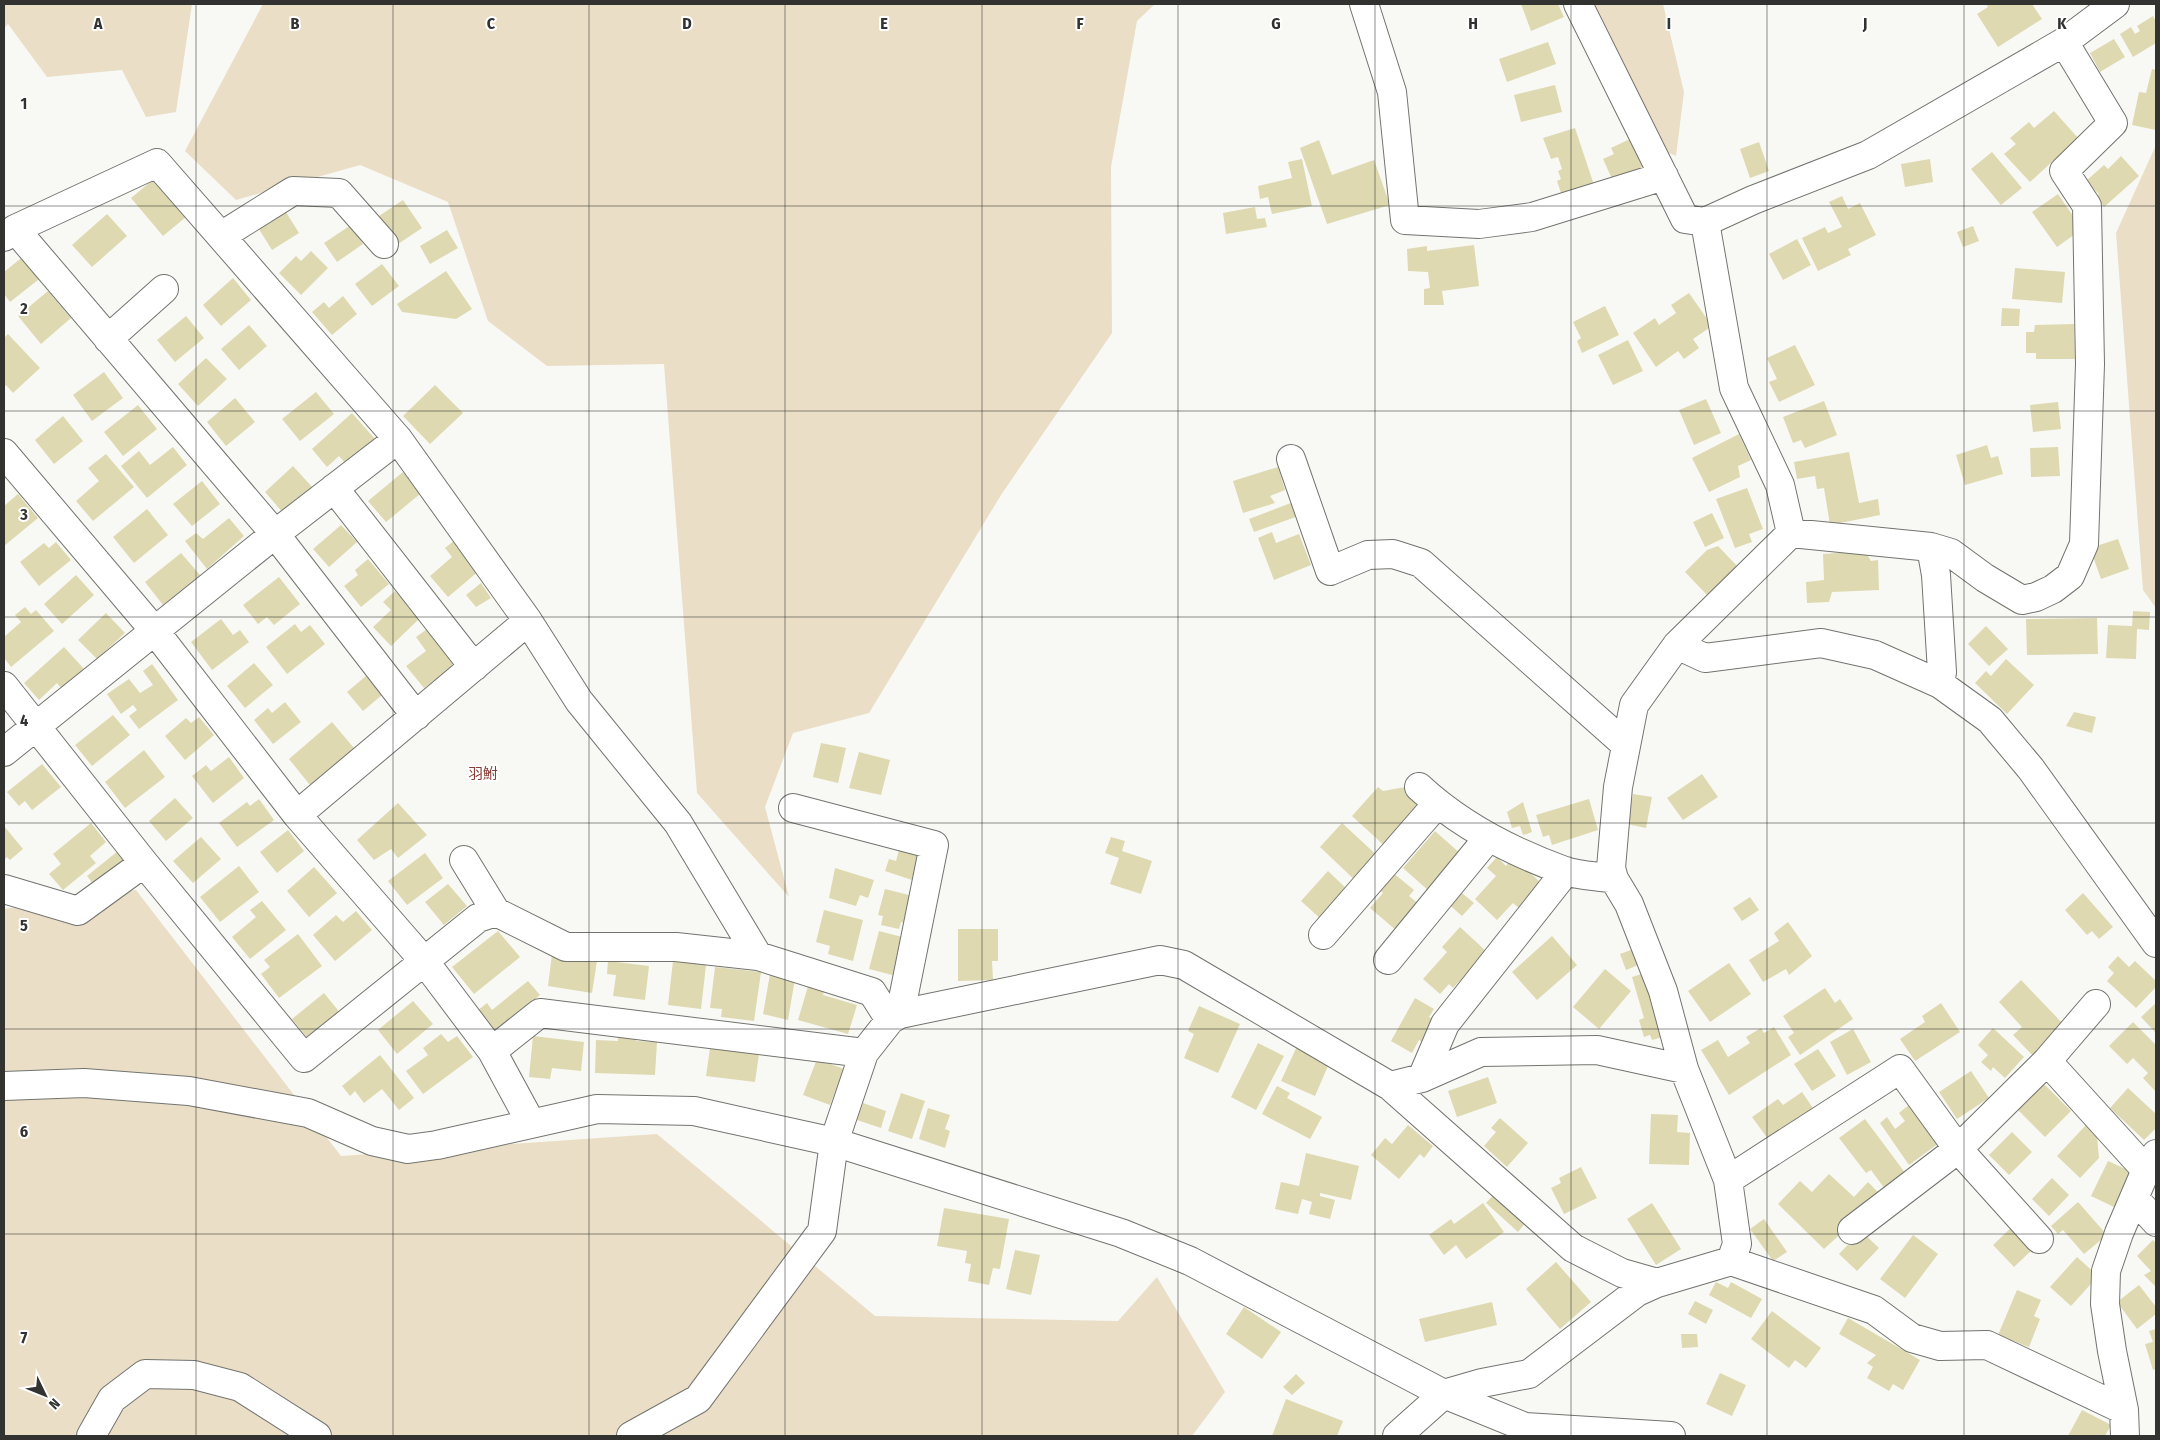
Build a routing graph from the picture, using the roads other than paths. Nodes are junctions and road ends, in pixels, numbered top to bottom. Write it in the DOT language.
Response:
graph roads {
  1 [pos="1364,4"];
  2 [pos="1578,4"];
  3 [pos="2116,4"];
  4 [pos="2064,42"];
  5 [pos="1664,176"];
  6 [pos="1706,222"];
  7 [pos="9,233"];
  8 [pos="221,236"];
  9 [pos="384,244"];
  10 [pos="164,289"];
  11 [pos="108,339"];
  12 [pos="398,440"];
  13 [pos="4,454"];
  14 [pos="1291,459"];
  15 [pos="334,488"];
  16 [pos="1791,533"];
  17 [pos="275,534"];
  18 [pos="1931,547"];
  19 [pos="528,621"];
  20 [pos="154,630"];
  21 [pos="1677,645"];
  22 [pos="474,667"];
  23 [pos="1940,684"];
  24 [pos="4,686"];
  25 [pos="416,716"];
  26 [pos="36,725"];
  27 [pos="1626,745"];
  28 [pos="4,752"];
  29 [pos="793,808"];
  30 [pos="297,815"];
  31 [pos="1488,838"];
  32 [pos="464,860"];
  33 [pos="144,863"];
  34 [pos="1566,871"];
  35 [pos="1614,879"];
  36 [pos="4,889"];
  37 [pos="496,912"];
  38 [pos="1323,935"];
  39 [pos="2156,943"];
  40 [pos="758,956"];
  41 [pos="1388,960"];
  42 [pos="425,962"];
  43 [pos="2096,1004"];
  44 [pos="895,1017"];
  45 [pos="492,1051"];
  46 [pos="864,1054"];
  47 [pos="2047,1061"];
  48 [pos="1684,1069"];
  49 [pos="1422,1078"];
  50 [pos="4,1086"];
  51 [pos="1390,1086"];
  52 [pos="531,1123"];
  53 [pos="834,1142"];
  54 [pos="1958,1150"];
  55 [pos="2151,1162"];
  56 [pos="1728,1180"];
  57 [pos="2135,1199"];
  58 [pos="2156,1222"];
  59 [pos="1852,1230"];
  60 [pos="2039,1239"];
  61 [pos="1731,1261"];
  62 [pos="1657,1282"];
  63 [pos="1444,1394"];
  64 [pos="2125,1423"];
  65 [pos="91,1436"];
  66 [pos="317,1436"];
  67 [pos="631,1436"];
  68 [pos="1398,1436"];
  69 [pos="1671,1436"];
  1 -- 5 [label="street"];
  2 -- 5 [label="street"];
  3 -- 4 [label="street"];
  4 -- 6 [label="street"];
  4 -- 18 [label="street"];
  5 -- 6 [label="street"];
  6 -- 16 [label="street"];
  7 -- 8 [label="street"];
  7 -- 11 [label="street"];
  8 -- 9 [label="street"];
  8 -- 12 [label="street"];
  10 -- 11 [label="street"];
  11 -- 17 [label="street"];
  12 -- 15 [label="street"];
  12 -- 19 [label="street"];
  13 -- 20 [label="street"];
  14 -- 27 [label="street"];
  15 -- 17 [label="street"];
  15 -- 22 [label="street"];
  16 -- 18 [label="street"];
  16 -- 21 [label="street"];
  17 -- 20 [label="street"];
  17 -- 25 [label="street"];
  18 -- 23 [label="street"];
  19 -- 22 [label="street"];
  19 -- 40 [label="street"];
  20 -- 26 [label="street"];
  20 -- 30 [label="street"];
  21 -- 23 [label="street"];
  21 -- 27 [label="street"];
  22 -- 25 [label="street"];
  23 -- 39 [label="street"];
  24 -- 26 [label="street"];
  25 -- 30 [label="street"];
  26 -- 28 [label="street"];
  26 -- 33 [label="street"];
  27 -- 35 [label="street"];
  29 -- 44 [label="street"];
  30 -- 42 [label="street"];
  31 -- 34 [label="street"];
  31 -- 38 [label="street"];
  31 -- 41 [label="street"];
  32 -- 37 [label="street"];
  33 -- 36 [label="street"];
  33 -- 42 [label="street"];
  34 -- 35 [label="street"];
  34 -- 49 [label="street"];
  35 -- 48 [label="street"];
  37 -- 40 [label="street"];
  37 -- 42 [label="street"];
  40 -- 44 [label="street"];
  42 -- 45 [label="street"];
  43 -- 47 [label="street"];
  44 -- 46 [label="street"];
  44 -- 51 [label="street"];
  45 -- 46 [label="street"];
  45 -- 52 [label="street"];
  46 -- 53 [label="street"];
  47 -- 54 [label="street"];
  47 -- 55 [label="street"];
  48 -- 49 [label="street"];
  48 -- 56 [label="street"];
  49 -- 51 [label="street"];
  50 -- 52 [label="street"];
  51 -- 62 [label="street"];
  52 -- 53 [label="street"];
  53 -- 63 [label="street"];
  53 -- 67 [label="street"];
  54 -- 56 [label="street"];
  54 -- 59 [label="street"];
  54 -- 60 [label="street"];
  55 -- 57 [label="street"];
  56 -- 61 [label="street"];
  57 -- 58 [label="street"];
  57 -- 64 [label="street"];
  61 -- 62 [label="street"];
  61 -- 64 [label="street"];
  62 -- 63 [label="street"];
  63 -- 68 [label="street"];
  63 -- 69 [label="street"];
  65 -- 66 [label="street"];
}
